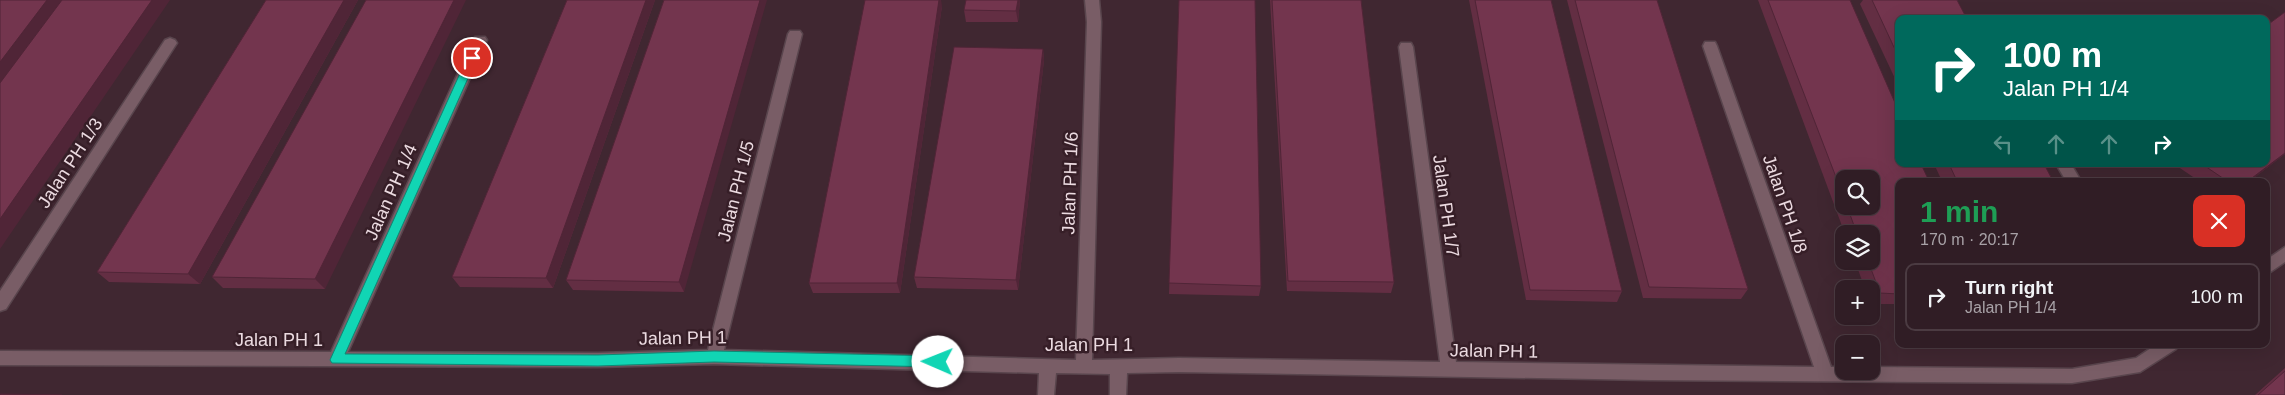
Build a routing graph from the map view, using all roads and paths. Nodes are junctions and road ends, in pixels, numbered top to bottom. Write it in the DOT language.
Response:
graph roads {
  1 [pos="1092,0"];
  2 [pos="794,34"];
  3 [pos="480,40"];
  4 [pos="170,43"];
  5 [pos="1710,46"];
  6 [pos="1406,47"];
  7 [pos="2066,167"];
  8 [pos="2072,178"];
  9 [pos="2285,253"];
  10 [pos="2270,265"];
  11 [pos="0,304"];
  12 [pos="2163,348"];
  13 [pos="714,357"];
  14 [pos="0,358"];
  15 [pos="336,360"];
  16 [pos="1119,365"];
  17 [pos="1048,366"];
  18 [pos="1084,367"];
  19 [pos="1449,370"];
  20 [pos="1825,374"];
  21 [pos="1046,395"];
  22 [pos="1118,395"];
  1 -- 18 [label="street, Jalan PH 1/6"];
  2 -- 13 [label="street, Jalan PH 1/5"];
  3 -- 15 [label="street, Jalan PH 1/4"];
  4 -- 11 [label="street, Jalan PH 1/3"];
  5 -- 20 [label="street, Jalan PH 1/8"];
  6 -- 19 [label="street, Jalan PH 1/7"];
  7 -- 8 [label="street"];
  9 -- 10 [label="street"];
  12 -- 20 [label="street, Jalan PH 1"];
  13 -- 15 [label="street, Jalan PH 1"];
  13 -- 17 [label="street, Jalan PH 1"];
  14 -- 15 [label="street, Jalan PH 1"];
  16 -- 18 [label="street, Jalan PH 1"];
  16 -- 19 [label="street, Jalan PH 1"];
  16 -- 22 [label="street"];
  17 -- 18 [label="street, Jalan PH 1"];
  17 -- 21 [label="street"];
  19 -- 20 [label="street, Jalan PH 1"];
}
